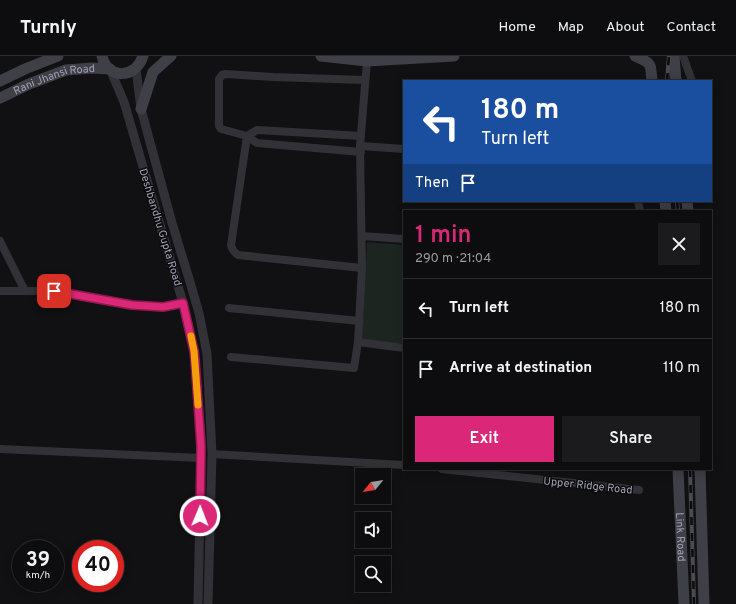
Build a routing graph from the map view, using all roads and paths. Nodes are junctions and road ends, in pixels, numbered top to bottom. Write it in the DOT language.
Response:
graph roads {
  1 [pos="58,56"];
  2 [pos="102,56"];
  3 [pos="144,56"];
  4 [pos="171,56"];
  5 [pos="322,56"];
  6 [pos="454,56"];
  7 [pos="636,56"];
  8 [pos="674,56"];
  9 [pos="683,56"];
  10 [pos="367,61"];
  11 [pos="136,68"];
  12 [pos="110,69"];
  13 [pos="365,80"];
  14 [pos="652,80"];
  15 [pos="676,80"];
  16 [pos="692,80"];
  17 [pos="0,81"];
  18 [pos="0,98"];
  19 [pos="141,109"];
  20 [pos="247,136"];
  21 [pos="361,136"];
  22 [pos="403,148"];
  23 [pos="361,149"];
  24 [pos="362,236"];
  25 [pos="403,239"];
  26 [pos="0,241"];
  27 [pos="362,268"];
  28 [pos="190,282"];
  29 [pos="179,286"];
  30 [pos="0,291"];
  31 [pos="25,291"];
  32 [pos="183,303"];
  33 [pos="229,308"];
  34 [pos="359,320"];
  35 [pos="358,342"];
  36 [pos="403,348"];
  37 [pos="231,357"];
  38 [pos="0,449"];
  39 [pos="212,454"];
  40 [pos="201,458"];
  41 [pos="403,465"];
  42 [pos="451,470"];
  43 [pos="678,470"];
  44 [pos="700,470"];
  45 [pos="639,490"];
  46 [pos="198,604"];
  47 [pos="208,604"];
  48 [pos="684,604"];
  49 [pos="704,604"];
  1 -- 17 [label="main road, Rani Jhansi Road"];
  2 -- 12 [label="main road"];
  3 -- 11 [label="main road"];
  4 -- 19 [label="main road"];
  5 -- 10 [label="main road"];
  6 -- 10 [label="main road"];
  7 -- 14 [label="main road"];
  8 -- 15 [label="main road"];
  9 -- 16 [label="street"];
  10 -- 13 [label="street"];
  11 -- 12 [label="main road, Rani Jhansi Road"];
  11 -- 19 [label="street, Deshbandhu Gupta Road"];
  12 -- 18 [label="main road, Rani Jhansi Road"];
  12 -- 29 [label="street, Deshbandhu Gupta Road"];
  13 -- 20 [label="street"];
  13 -- 21 [label="street"];
  19 -- 28 [label="street, Deshbandhu Gupta Road"];
  20 -- 21 [label="street"];
  20 -- 23 [label="street"];
  20 -- 27 [label="street"];
  21 -- 23 [label="street"];
  22 -- 23 [label="street"];
  23 -- 24 [label="street"];
  24 -- 25 [label="street"];
  24 -- 27 [label="street"];
  26 -- 31 [label="street"];
  27 -- 34 [label="street"];
  28 -- 29 [label="street"];
  28 -- 39 [label="street, Deshbandhu Gupta Road"];
  29 -- 32 [label="street, Deshbandhu Gupta Road"];
  30 -- 31 [label="street"];
  31 -- 32 [label="street"];
  32 -- 40 [label="street, Deshbandhu Gupta Road"];
  33 -- 34 [label="street"];
  34 -- 35 [label="street"];
  35 -- 36 [label="street"];
  35 -- 37 [label="street"];
  38 -- 40 [label="street"];
  39 -- 40 [label="street"];
  39 -- 41 [label="street"];
  39 -- 47 [label="street, Deshbandhu Gupta Road"];
  40 -- 46 [label="street, Deshbandhu Gupta Road"];
  42 -- 45 [label="street, Upper Ridge Road"];
  43 -- 48 [label="main road, Link Road"];
  44 -- 49 [label="main road, Link Road"];
}
